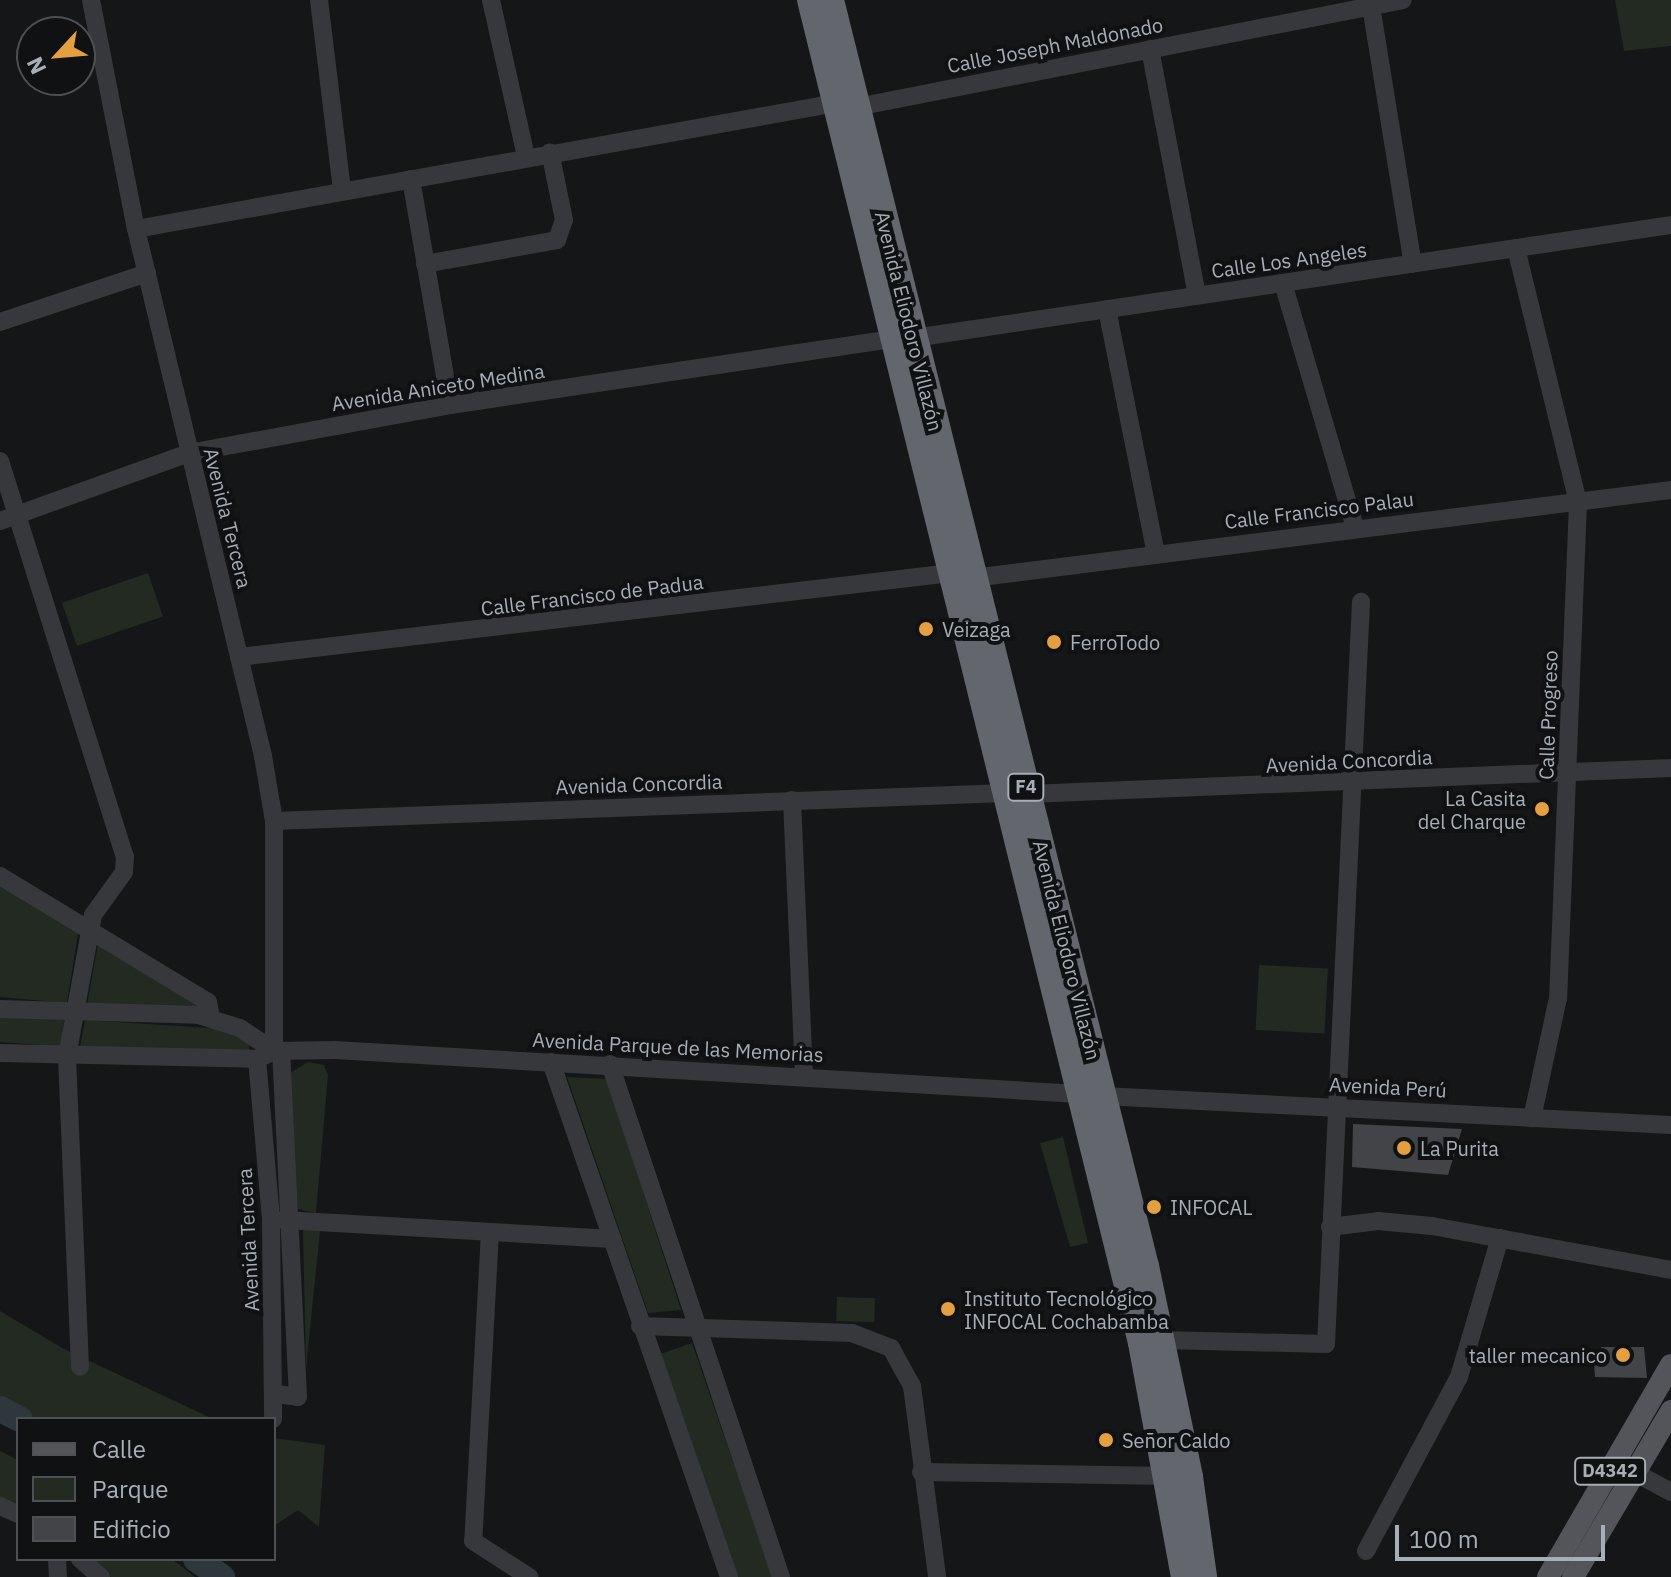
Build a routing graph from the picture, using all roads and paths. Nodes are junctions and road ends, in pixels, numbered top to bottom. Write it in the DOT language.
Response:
graph roads {
  1 [pos="91,0"];
  2 [pos="319,0"];
  3 [pos="491,0"];
  4 [pos="810,0"];
  5 [pos="831,0"];
  6 [pos="1403,0"];
  7 [pos="1375,4"];
  8 [pos="1150,49"];
  9 [pos="846,105"];
  10 [pos="550,152"];
  11 [pos="526,156"];
  12 [pos="411,179"];
  13 [pos="342,191"];
  14 [pos="1671,225"];
  15 [pos="136,229"];
  16 [pos="1516,248"];
  17 [pos="425,264"];
  18 [pos="1413,264"];
  19 [pos="147,273"];
  20 [pos="1283,283"];
  21 [pos="1197,296"];
  22 [pos="1107,309"];
  23 [pos="0,322"];
  24 [pos="903,338"];
  25 [pos="450,405"];
  26 [pos="189,453"];
  27 [pos="0,461"];
  28 [pos="1671,490"];
  29 [pos="1578,503"];
  30 [pos="9,518"];
  31 [pos="1355,527"];
  32 [pos="1156,554"];
  33 [pos="962,576"];
  34 [pos="1361,602"];
  35 [pos="239,657"];
  36 [pos="1671,768"];
  37 [pos="1568,770"];
  38 [pos="1354,784"];
  39 [pos="1017,793"];
  40 [pos="792,800"];
  41 [pos="274,821"];
  42 [pos="0,876"];
  43 [pos="90,932"];
  44 [pos="0,1009"];
  45 [pos="76,1012"];
  46 [pos="211,1018"];
  47 [pos="0,1053"];
  48 [pos="271,1053"];
  49 [pos="67,1057"];
  50 [pos="551,1062"];
  51 [pos="610,1064"];
  52 [pos="804,1077"];
  53 [pos="1091,1095"];
  54 [pos="1334,1106"];
  55 [pos="1532,1118"];
  56 [pos="1671,1125"];
  57 [pos="271,1219"];
  58 [pos="292,1220"];
  59 [pos="1330,1227"];
  60 [pos="490,1232"];
  61 [pos="1500,1238"];
  62 [pos="612,1239"];
  63 [pos="1671,1270"];
  64 [pos="696,1325"];
  65 [pos="640,1326"];
  66 [pos="1163,1340"];
  67 [pos="1671,1365"];
  68 [pos="80,1367"];
  69 [pos="275,1394"];
  70 [pos="1671,1411"];
  71 [pos="273,1417"];
  72 [pos="921,1472"];
  73 [pos="1634,1472"];
  74 [pos="1169,1476"];
  75 [pos="1671,1492"];
  76 [pos="1366,1551"];
  77 [pos="82,1561"];
  78 [pos="101,1577"];
  79 [pos="529,1577"];
  80 [pos="729,1577"];
  81 [pos="781,1577"];
  82 [pos="937,1577"];
  83 [pos="1184,1577"];
  84 [pos="1204,1577"];
  85 [pos="1548,1577"];
  86 [pos="1573,1577"];
  1 -- 15 [label="street, Avenida Tercera"];
  2 -- 13 [label="street"];
  3 -- 11 [label="street"];
  4 -- 9 [label="highway, Avenida Eliodoro Villazón / F4"];
  5 -- 9 [label="highway, Avenida Eliodoro Villazón / F4"];
  6 -- 7 [label="street, Calle Joseph Maldonado"];
  7 -- 8 [label="street, Calle Joseph Maldonado"];
  7 -- 18 [label="street"];
  8 -- 9 [label="street, Calle Joseph Maldonado"];
  8 -- 21 [label="street"];
  9 -- 10 [label="street, Calle Joseph Maldonado"];
  9 -- 24 [label="highway, Avenida Eliodoro Villazón / F4"];
  10 -- 11 [label="street, Calle Joseph Maldonado"];
  10 -- 17 [label="street"];
  11 -- 12 [label="street, Calle Joseph Maldonado"];
  12 -- 13 [label="street, Calle Joseph Maldonado"];
  12 -- 17 [label="street"];
  13 -- 15 [label="street, Calle Joseph Maldonado"];
  14 -- 16 [label="street, Calle Los Angeles"];
  15 -- 19 [label="street, Avenida Tercera"];
  16 -- 18 [label="street, Calle Los Angeles"];
  16 -- 29 [label="street, Calle Progreso"];
  17 -- 25 [label="street"];
  18 -- 20 [label="street, Calle Los Angeles"];
  19 -- 23 [label="street"];
  19 -- 26 [label="street, Avenida Tercera"];
  20 -- 21 [label="street, Calle Los Angeles"];
  20 -- 31 [label="street"];
  21 -- 22 [label="street, Calle Los Angeles"];
  22 -- 24 [label="street, Calle Los Angeles"];
  22 -- 32 [label="street"];
  24 -- 25 [label="street, Avenida Aniceto Medina"];
  24 -- 33 [label="highway, Avenida Eliodoro Villazón / F4"];
  25 -- 26 [label="street, Avenida Aniceto Medina"];
  26 -- 30 [label="street, Avenida Aniceto Medina"];
  26 -- 35 [label="street, Avenida Tercera"];
  27 -- 30 [label="street"];
  28 -- 29 [label="street, Calle Francisco Palau"];
  29 -- 31 [label="street, Calle Francisco Palau"];
  29 -- 37 [label="street, Calle Progreso"];
  30 -- 43 [label="street"];
  31 -- 32 [label="street, Calle Francisco Palau"];
  32 -- 33 [label="street, Calle Francisco Palau"];
  33 -- 35 [label="street, Calle Francisco de Padua"];
  33 -- 39 [label="highway, Avenida Eliodoro Villazón / F4"];
  34 -- 38 [label="street"];
  35 -- 41 [label="street, Avenida Tercera"];
  36 -- 37 [label="street, Avenida Concordia"];
  37 -- 38 [label="street, Avenida Concordia"];
  37 -- 55 [label="street, Calle Progreso"];
  38 -- 39 [label="street, Avenida Concordia"];
  38 -- 54 [label="street"];
  39 -- 40 [label="street, Avenida Concordia"];
  39 -- 53 [label="highway, Avenida Eliodoro Villazón / F4"];
  40 -- 41 [label="street, Avenida Concordia"];
  40 -- 52 [label="street"];
  41 -- 48 [label="street, Avenida Tercera"];
  42 -- 43 [label="street"];
  43 -- 45 [label="street"];
  43 -- 46 [label="street"];
  44 -- 45 [label="street"];
  45 -- 46 [label="street"];
  45 -- 49 [label="street"];
  46 -- 48 [label="street"];
  47 -- 49 [label="street, Avenida Parque de las Memorias"];
  48 -- 49 [label="street, Avenida Parque de las Memorias"];
  48 -- 50 [label="street, Avenida Parque de las Memorias"];
  48 -- 57 [label="street, Avenida Tercera"];
  48 -- 58 [label="street, Avenida Tercera"];
  49 -- 68 [label="street"];
  50 -- 51 [label="street, Avenida Parque de las Memorias"];
  50 -- 62 [label="street"];
  51 -- 52 [label="street, Avenida Parque de las Memorias"];
  51 -- 64 [label="street"];
  52 -- 53 [label="street, Avenida Parque de las Memorias"];
  53 -- 54 [label="street, Avenida Perú"];
  53 -- 66 [label="highway, Avenida Eliodoro Villazón / F4"];
  53 -- 74 [label="highway, Avenida Eliodoro Villazón / F4"];
  54 -- 55 [label="street, Avenida Perú"];
  54 -- 59 [label="street"];
  55 -- 56 [label="street, Avenida Perú"];
  57 -- 58 [label="street"];
  57 -- 69 [label="street, Avenida Tercera"];
  58 -- 60 [label="street"];
  58 -- 69 [label="street, Avenida Tercera"];
  59 -- 61 [label="street"];
  59 -- 66 [label="street"];
  60 -- 62 [label="street"];
  60 -- 79 [label="street"];
  61 -- 63 [label="street"];
  61 -- 76 [label="street"];
  62 -- 65 [label="street"];
  64 -- 65 [label="street"];
  64 -- 72 [label="street"];
  64 -- 81 [label="street"];
  65 -- 80 [label="street"];
  66 -- 84 [label="highway, Avenida Eliodoro Villazón / F4"];
  67 -- 85 [label="main road, D4342"];
  69 -- 71 [label="street, Avenida Tercera"];
  70 -- 73 [label="main road, D4342"];
  72 -- 74 [label="street"];
  72 -- 82 [label="street"];
  73 -- 75 [label="street"];
  73 -- 86 [label="main road, D4342"];
  74 -- 83 [label="highway, Avenida Eliodoro Villazón / F4"];
  77 -- 78 [label="street"];
}
